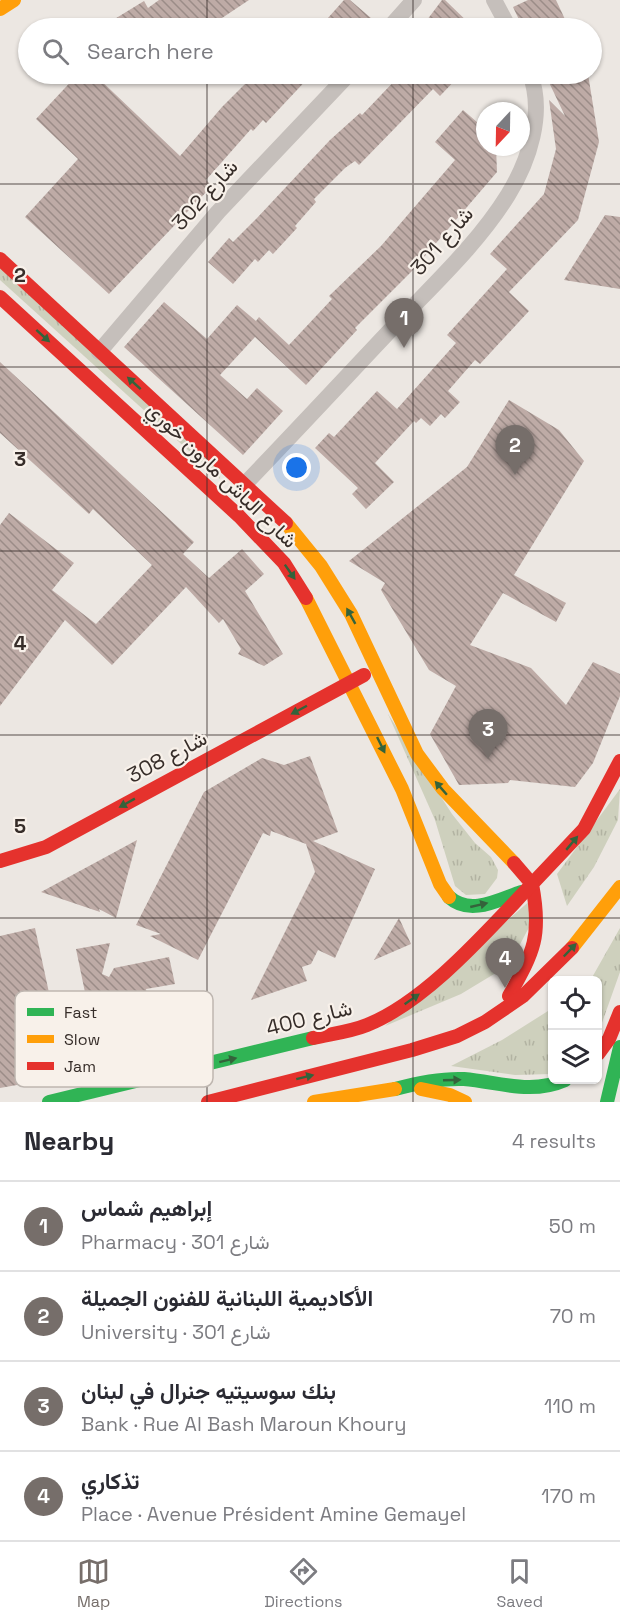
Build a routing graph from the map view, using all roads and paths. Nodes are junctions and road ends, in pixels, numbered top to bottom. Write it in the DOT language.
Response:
graph roads {
  1 [pos="14,0"];
  2 [pos="414,0"];
  3 [pos="494,0"];
  4 [pos="0,9"];
  5 [pos="398,18"];
  6 [pos="504,18"];
  7 [pos="340,84"];
  8 [pos="534,84"];
  9 [pos="0,260"];
  10 [pos="0,297"];
  11 [pos="99,351"];
  12 [pos="245,484"];
  13 [pos="377,669"];
  14 [pos="350,683"];
  15 [pos="620,761"];
  16 [pos="0,861"];
  17 [pos="528,887"];
  18 [pos="620,887"];
  19 [pos="500,1012"];
  20 [pos="620,1012"];
  21 [pos="620,1047"];
  22 [pos="602,1048"];
  23 [pos="213,1062"];
  24 [pos="554,1084"];
  25 [pos="111,1087"];
  26 [pos="395,1089"];
  27 [pos="49,1102"];
  28 [pos="208,1102"];
  29 [pos="314,1102"];
  30 [pos="465,1102"];
  31 [pos="607,1102"];
  1 -- 4 [label="main road"];
  2 -- 5 [label="street"];
  3 -- 6 [label="street"];
  7 -- 11 [label="street, شارع 302"];
  8 -- 12 [label="street, شارع 301"];
  9 -- 11 [label="main road"];
  10 -- 14 [label="main road, شارع الباش مارون خوري, one-way"];
  12 -- 11 [label="main road, one-way"];
  13 -- 12 [label="main road, one-way"];
  13 -- 14 [label="main road, شارع 308"];
  17 -- 13 [label="main road, one-way"];
  14 -- 16 [label="main road, شارع 308, one-way"];
  14 -- 17 [label="main road, شارع الباش مارون خوري, one-way"];
  17 -- 15 [label="main road, شارع 400, one-way"];
  17 -- 19 [label="main road"];
  23 -- 17 [label="main road, شارع 400, one-way"];
  19 -- 18 [label="main road, one-way"];
  28 -- 19 [label="main road, one-way"];
  20 -- 22 [label="main road"];
  21 -- 31 [label="main road"];
  26 -- 24 [label="main road, one-way"];
  27 -- 25 [label="main road, شارع 400, one-way"];
  26 -- 29 [label="main road"];
  26 -- 30 [label="main road"];
}
